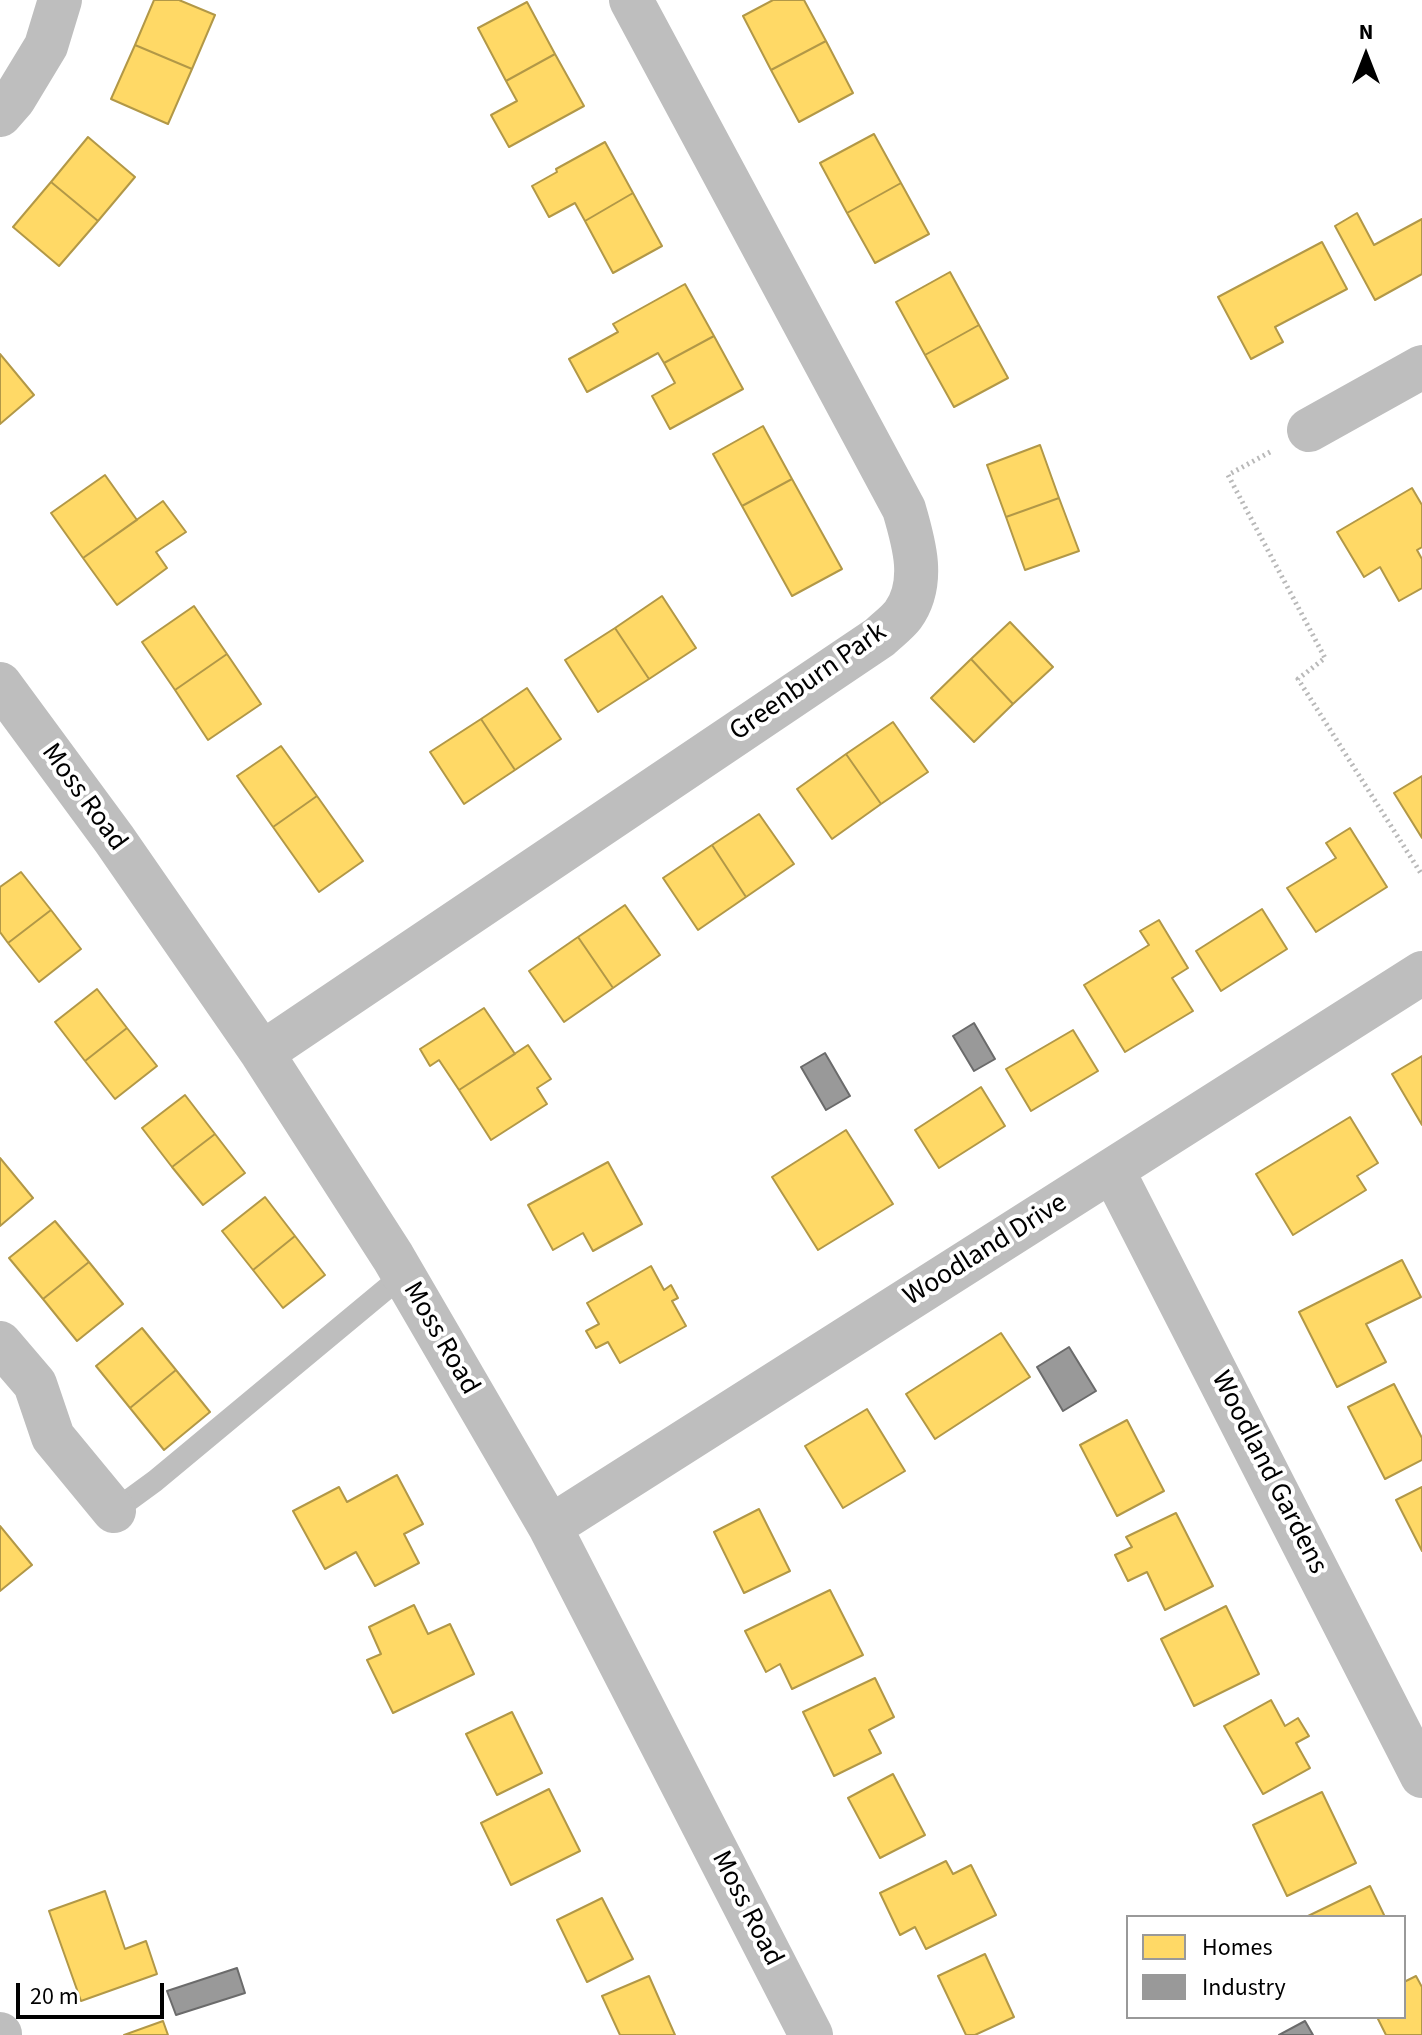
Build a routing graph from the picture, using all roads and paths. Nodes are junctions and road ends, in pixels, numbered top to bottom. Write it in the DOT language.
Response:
graph roads {
  1 [pos="60,0"];
  2 [pos="631,0"];
  3 [pos="0,115"];
  4 [pos="1422,367"];
  5 [pos="1309,430"];
  6 [pos="0,684"];
  7 [pos="1422,875"];
  8 [pos="1422,973"];
  9 [pos="262,1053"];
  10 [pos="1113,1171"];
  11 [pos="403,1275"];
  12 [pos="0,1343"];
  13 [pos="114,1511"];
  14 [pos="550,1527"];
  15 [pos="1422,1776"];
  16 [pos="811,2035"];
  1 -- 3 [label="street"];
  2 -- 9 [label="street, Greenburn Park"];
  4 -- 5 [label="street"];
  5 -- 7 [label="path"];
  6 -- 9 [label="street, Moss Road"];
  8 -- 10 [label="street, Woodland Drive"];
  9 -- 11 [label="street, Moss Road"];
  10 -- 14 [label="street, Woodland Drive"];
  10 -- 15 [label="street, Woodland Gardens"];
  11 -- 13 [label="lane"];
  11 -- 14 [label="street, Moss Road"];
  12 -- 13 [label="street"];
  14 -- 16 [label="street, Moss Road"];
}
